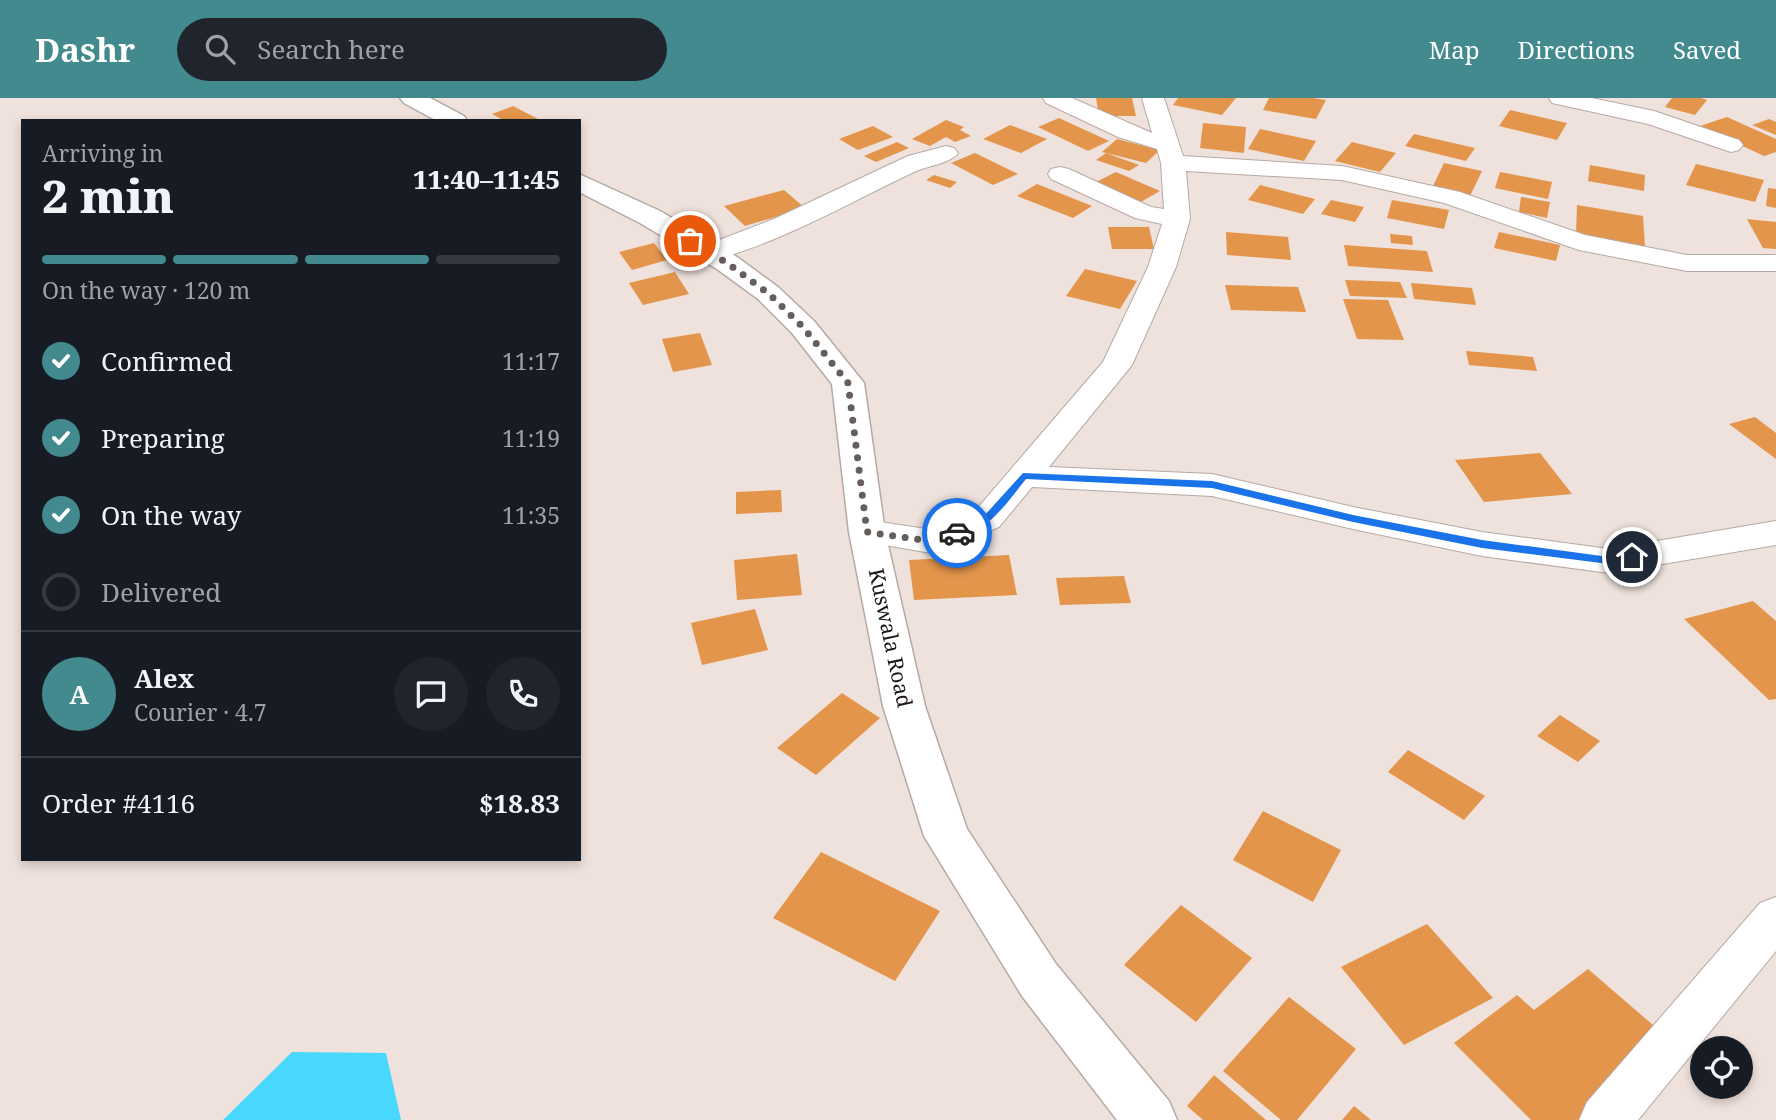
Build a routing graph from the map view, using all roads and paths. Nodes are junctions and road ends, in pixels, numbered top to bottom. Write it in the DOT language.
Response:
graph roads {
  1 [pos="1054,98"];
  2 [pos="1153,98"];
  3 [pos="1560,98"];
  4 [pos="417,99"];
  5 [pos="452,119"];
  6 [pos="1731,145"];
  7 [pos="946,153"];
  8 [pos="1170,154"];
  9 [pos="1060,174"];
  10 [pos="581,184"];
  11 [pos="1177,219"];
  12 [pos="710,253"];
  13 [pos="1776,263"];
  14 [pos="1023,476"];
  15 [pos="867,532"];
  16 [pos="1776,533"];
  17 [pos="1776,917"];
  18 [pos="1150,1120"];
  19 [pos="1605,1120"];
  1 -- 8 [label="street"];
  2 -- 8 [label="street"];
  3 -- 6 [label="street"];
  4 -- 5 [label="street"];
  7 -- 12 [label="street"];
  8 -- 11 [label="street"];
  8 -- 13 [label="street"];
  9 -- 11 [label="street"];
  10 -- 12 [label="street, Kuswala Road"];
  11 -- 14 [label="street"];
  12 -- 15 [label="street, Kuswala Road"];
  14 -- 15 [label="street"];
  14 -- 16 [label="street"];
  15 -- 18 [label="street, Kuswala Road"];
  17 -- 19 [label="street"];
}
